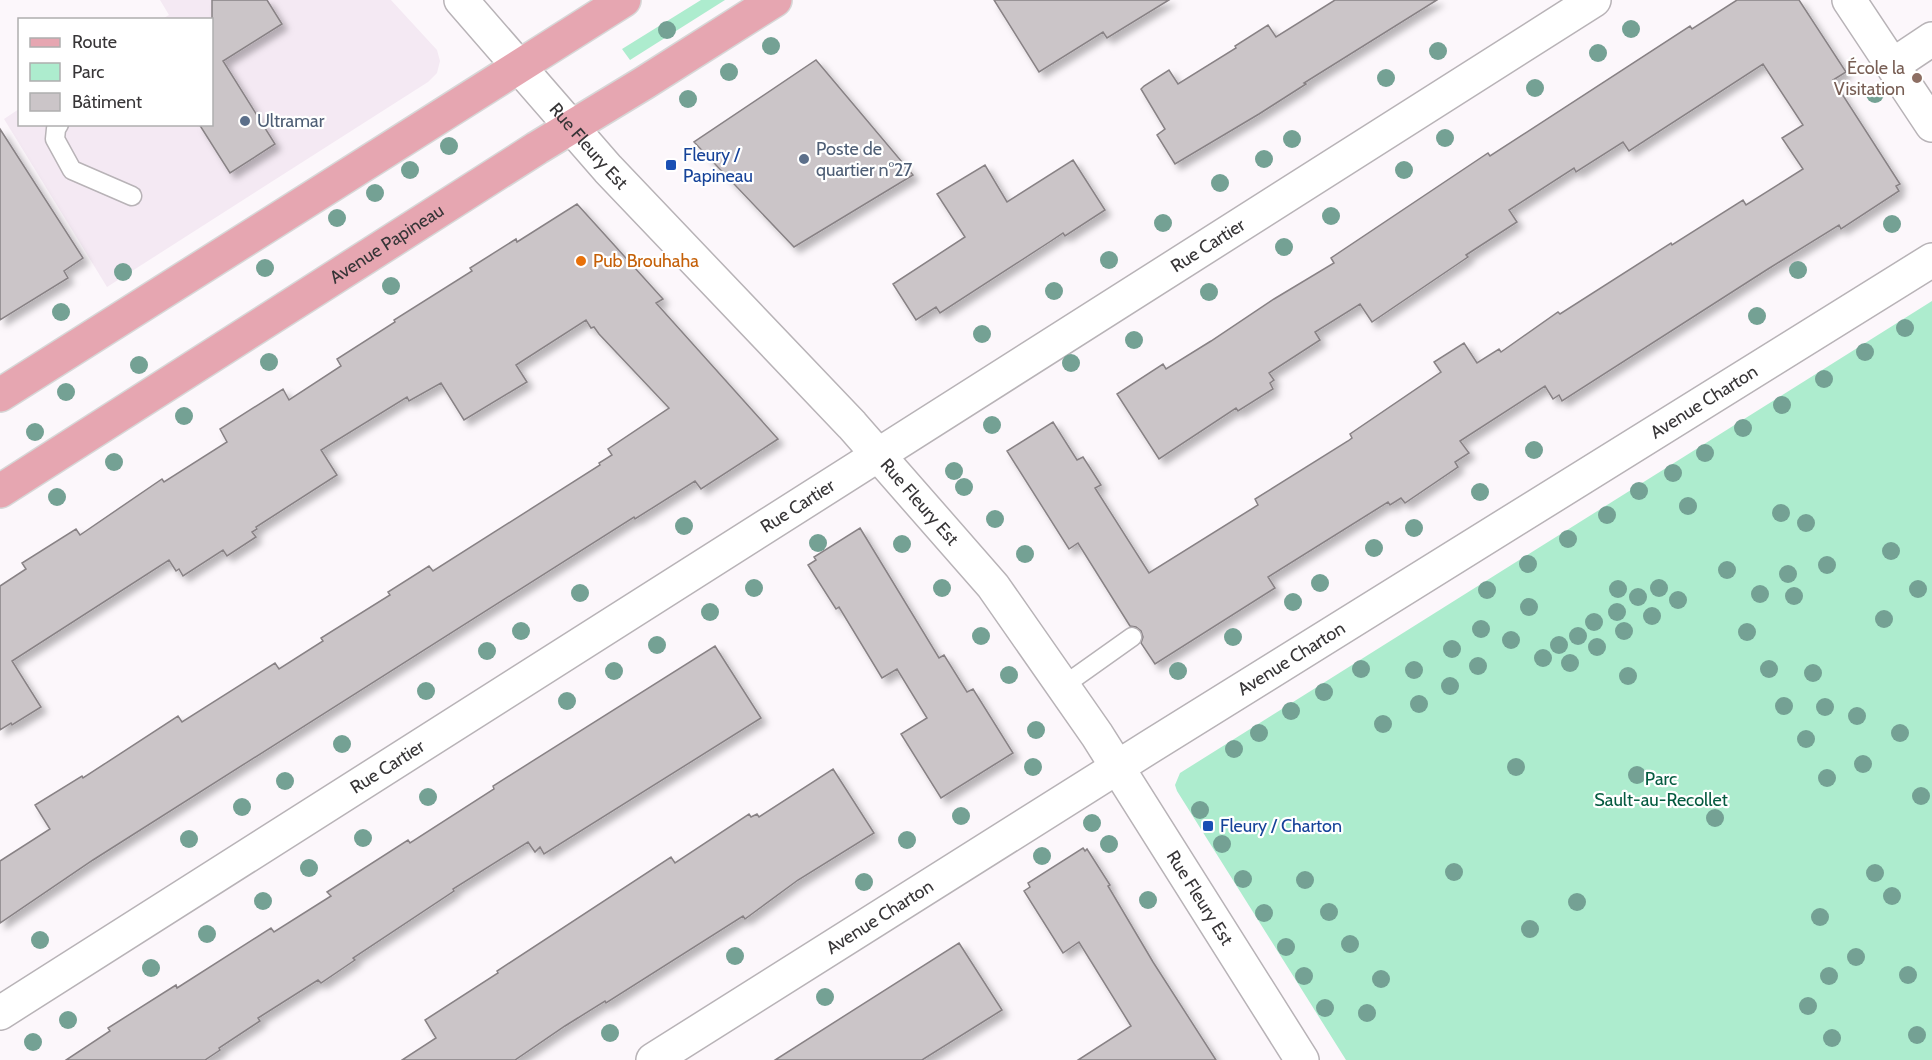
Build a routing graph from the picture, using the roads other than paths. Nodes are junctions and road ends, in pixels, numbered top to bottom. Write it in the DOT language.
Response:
graph roads {
  1 [pos="461,0"];
  2 [pos="624,0"];
  3 [pos="775,0"];
  4 [pos="1594,0"];
  5 [pos="1849,0"];
  6 [pos="1932,39"];
  7 [pos="1893,65"];
  8 [pos="519,66"];
  9 [pos="1932,124"];
  10 [pos="58,126"];
  11 [pos="571,127"];
  12 [pos="132,196"];
  13 [pos="1932,260"];
  14 [pos="0,395"];
  15 [pos="878,454"];
  16 [pos="0,491"];
  17 [pos="1132,636"];
  18 [pos="1063,686"];
  19 [pos="1117,768"];
  20 [pos="0,1012"];
  21 [pos="653,1060"];
  22 [pos="1302,1060"];
  1 -- 8 [label="street, Rue Fleury Est"];
  2 -- 8 [label="main road"];
  3 -- 11 [label="main road, Avenue Papineau"];
  4 -- 15 [label="street, Rue Cartier"];
  5 -- 7 [label="street"];
  6 -- 7 [label="street"];
  7 -- 9 [label="street"];
  8 -- 11 [label="street, Rue Fleury Est"];
  8 -- 14 [label="main road"];
  10 -- 12 [label="lane"];
  11 -- 15 [label="street, Rue Fleury Est"];
  11 -- 16 [label="main road, Avenue Papineau"];
  13 -- 19 [label="street, Avenue Charton"];
  15 -- 18 [label="street, Rue Fleury Est"];
  15 -- 20 [label="street, Rue Cartier"];
  17 -- 18 [label="lane"];
  18 -- 19 [label="street, Rue Fleury Est"];
  19 -- 21 [label="street, Avenue Charton"];
  19 -- 22 [label="street, Rue Fleury Est"];
}
